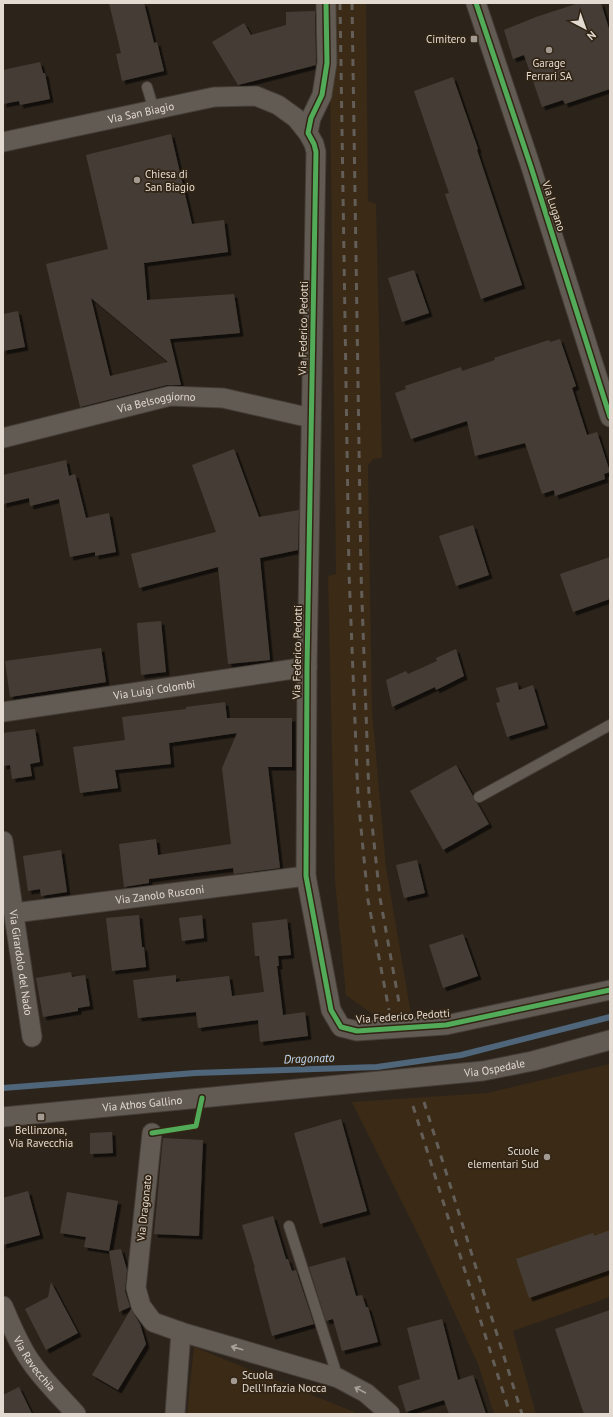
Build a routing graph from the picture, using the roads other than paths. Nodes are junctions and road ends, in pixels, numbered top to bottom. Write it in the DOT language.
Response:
graph roads {
  1 [pos="326,3"];
  2 [pos="476,3"];
  3 [pos="147,87"];
  4 [pos="278,105"];
  5 [pos="154,110"];
  6 [pos="308,133"];
  7 [pos="3,142"];
  8 [pos="610,417"];
  9 [pos="311,418"];
  10 [pos="3,438"];
  11 [pos="307,667"];
  12 [pos="3,712"];
  13 [pos="610,725"];
  14 [pos="479,798"];
  15 [pos="3,841"];
  16 [pos="306,876"];
  17 [pos="14,913"];
  18 [pos="610,990"];
  19 [pos="32,1037"];
  20 [pos="610,1040"];
  21 [pos="376,1081"];
  22 [pos="3,1117"];
  23 [pos="152,1133"];
  24 [pos="289,1226"];
  25 [pos="3,1306"];
  26 [pos="181,1332"];
  27 [pos="338,1378"];
  28 [pos="76,1414"];
  29 [pos="175,1414"];
  30 [pos="390,1414"];
  1 -- 6 [label="street"];
  2 -- 8 [label="street, Via Lugano"];
  3 -- 5 [label="lane"];
  4 -- 5 [label="street, Via San Biagio"];
  4 -- 6 [label="street, Via Federico Pedotti"];
  5 -- 7 [label="street, Via San Biagio"];
  6 -- 9 [label="street, Via Federico Pedotti"];
  9 -- 10 [label="street, Via Belsoggiorno"];
  9 -- 11 [label="street, Via Federico Pedotti"];
  11 -- 12 [label="street, Via Luigi Colombi"];
  11 -- 16 [label="street, Via Federico Pedotti"];
  13 -- 14 [label="lane"];
  15 -- 17 [label="street, Via Girardolo del Nado"];
  16 -- 17 [label="street, Via Zanolo Rusconi"];
  16 -- 18 [label="street, Via Federico Pedotti"];
  17 -- 19 [label="street, Via Girardolo del Nado"];
  20 -- 21 [label="street, Via Ospedale"];
  21 -- 22 [label="street, Via Athos Gallino"];
  23 -- 26 [label="street, Via Dragonato"];
  24 -- 27 [label="lane"];
  25 -- 28 [label="street, Via Ravecchia"];
  27 -- 26 [label="street, Via Dragonato, one-way"];
  26 -- 29 [label="street"];
  30 -- 27 [label="street, Via Dragonato, one-way"];
}
